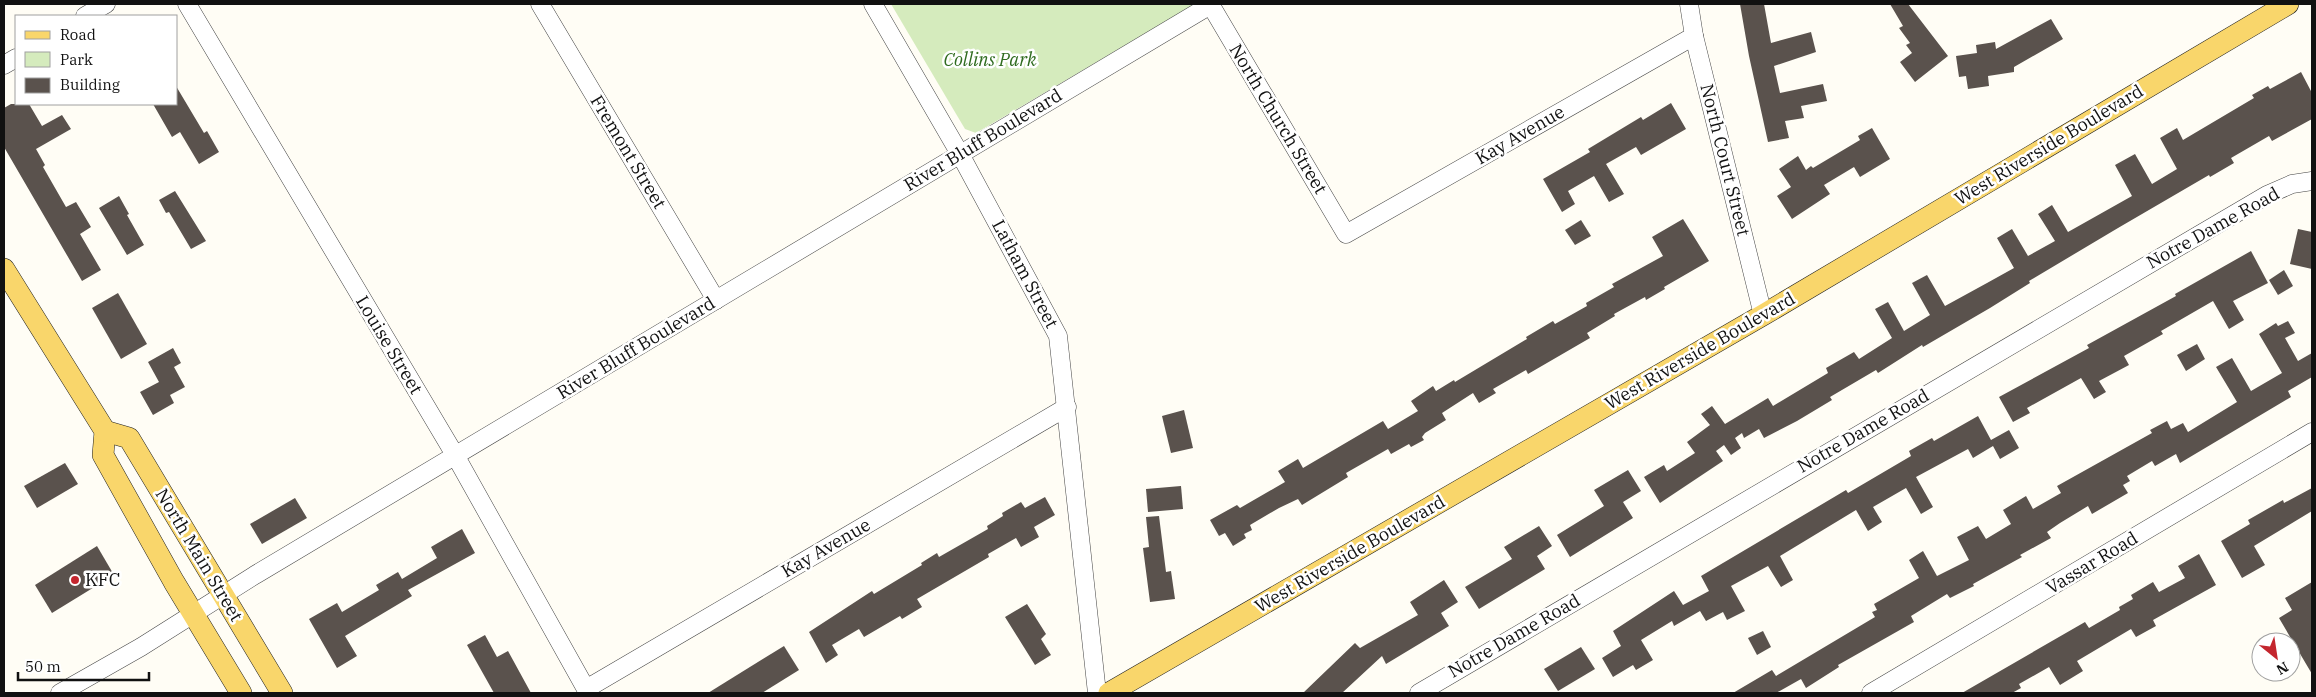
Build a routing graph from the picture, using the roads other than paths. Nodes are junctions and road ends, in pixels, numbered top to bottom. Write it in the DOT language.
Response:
graph roads {
  1 [pos="106,4"];
  2 [pos="187,4"];
  3 [pos="540,4"];
  4 [pos="873,4"];
  5 [pos="1211,4"];
  6 [pos="1690,4"];
  7 [pos="2288,4"];
  8 [pos="87,15"];
  9 [pos="1694,36"];
  10 [pos="15,59"];
  11 [pos="4,65"];
  12 [pos="960,154"];
  13 [pos="2312,181"];
  14 [pos="1346,234"];
  15 [pos="4,269"];
  16 [pos="716,300"];
  17 [pos="1763,315"];
  18 [pos="1067,408"];
  19 [pos="105,431"];
  20 [pos="2312,432"];
  21 [pos="455,455"];
  22 [pos="223,594"];
  23 [pos="193,612"];
  24 [pos="586,689"];
  25 [pos="60,693"];
  26 [pos="241,693"];
  27 [pos="282,693"];
  28 [pos="1098,693"];
  29 [pos="1109,693"];
  30 [pos="1419,693"];
  31 [pos="1871,693"];
  1 -- 8 [label="street"];
  2 -- 21 [label="street, Louise Street"];
  3 -- 16 [label="street, Fremont Street"];
  4 -- 12 [label="street, Latham Street"];
  5 -- 12 [label="street, River Bluff Boulevard"];
  5 -- 14 [label="street, North Church Street"];
  6 -- 9 [label="street, North Court Street"];
  7 -- 17 [label="main road, West Riverside Boulevard"];
  9 -- 14 [label="street, Kay Avenue"];
  9 -- 17 [label="street, North Court Street"];
  10 -- 11 [label="street"];
  12 -- 16 [label="street, River Bluff Boulevard"];
  12 -- 18 [label="street, Latham Street"];
  13 -- 30 [label="street, Notre Dame Road"];
  15 -- 19 [label="main road"];
  16 -- 21 [label="street, River Bluff Boulevard"];
  17 -- 29 [label="main road, West Riverside Boulevard"];
  18 -- 24 [label="street, Kay Avenue"];
  18 -- 28 [label="street, Latham Street"];
  19 -- 22 [label="main road, North Main Street"];
  19 -- 23 [label="main road, North Main Street"];
  20 -- 31 [label="street, Vassar Road"];
  21 -- 22 [label="street, River Bluff Boulevard"];
  21 -- 24 [label="street, Louise Street"];
  22 -- 23 [label="street, River Bluff Boulevard"];
  22 -- 27 [label="main road, North Main Street"];
  23 -- 25 [label="street, River Bluff Boulevard"];
  23 -- 26 [label="main road, North Main Street"];
}
